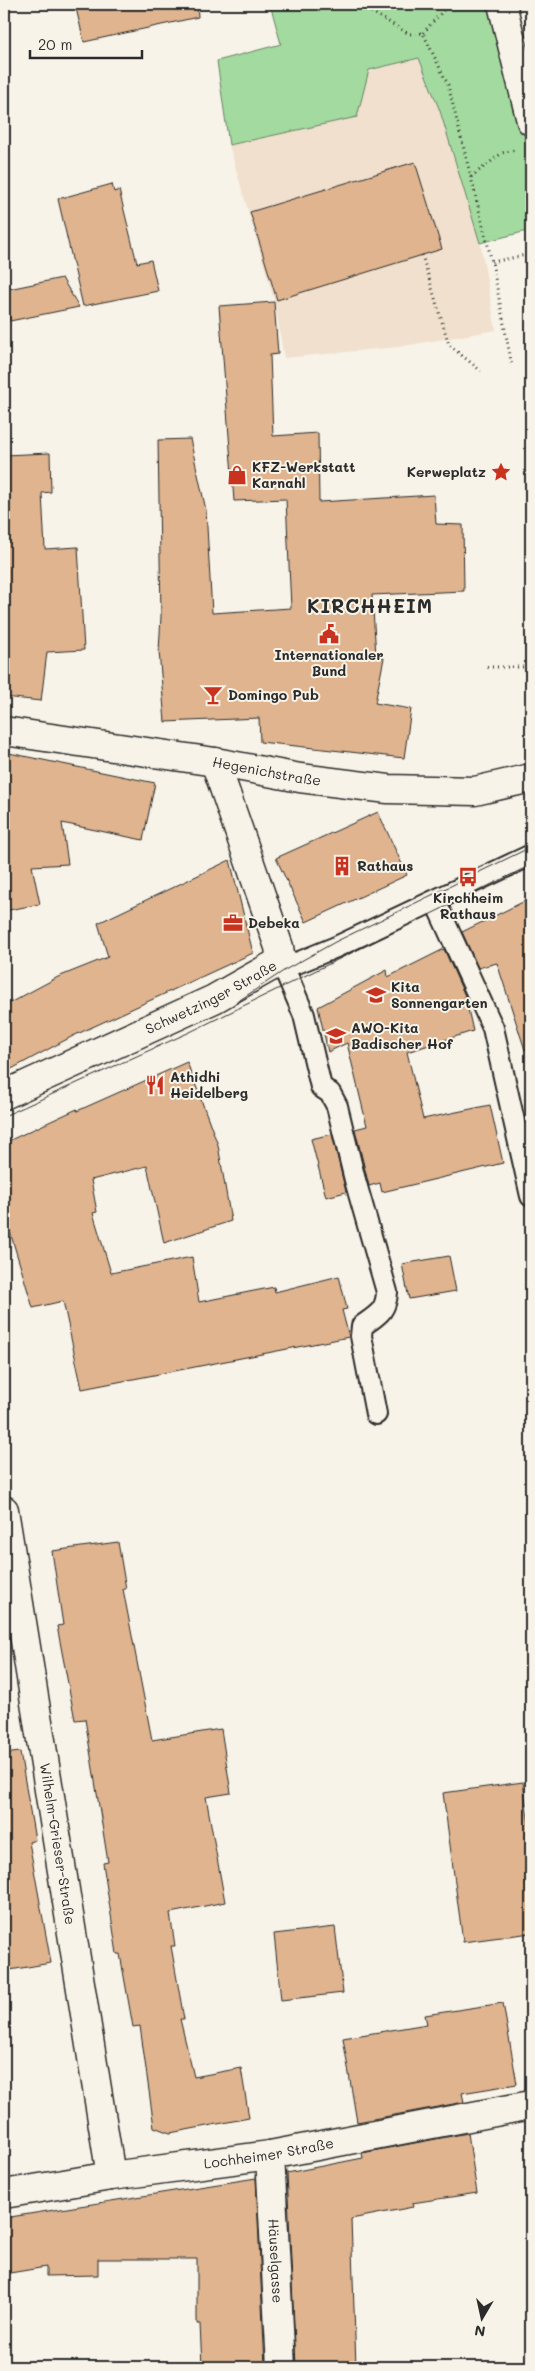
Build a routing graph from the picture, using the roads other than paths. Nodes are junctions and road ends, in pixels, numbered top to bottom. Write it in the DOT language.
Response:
graph roads {
  1 [pos="502,4"];
  2 [pos="531,121"];
  3 [pos="4,731"];
  4 [pos="215,762"];
  5 [pos="531,778"];
  6 [pos="531,855"];
  7 [pos="435,901"];
  8 [pos="281,961"];
  9 [pos="4,1095"];
  10 [pos="531,1196"];
  11 [pos="376,1414"];
  12 [pos="4,1510"];
  13 [pos="531,2105"];
  14 [pos="270,2155"];
  15 [pos="111,2176"];
  16 [pos="4,2194"];
  17 [pos="281,2367"];
  1 -- 2 [label="street"];
  3 -- 4 [label="street, Hegenichstraße"];
  4 -- 5 [label="street, Hegenichstraße"];
  4 -- 8 [label="street, Schwetzinger Straße"];
  6 -- 7 [label="lane"];
  7 -- 8 [label="lane"];
  7 -- 10 [label="lane"];
  8 -- 9 [label="street, Schwetzinger Straße"];
  8 -- 11 [label="lane"];
  12 -- 15 [label="street, Wilhelm-Grieser-Straße"];
  13 -- 14 [label="street, Lochheimer Straße"];
  14 -- 15 [label="street, Lochheimer Straße"];
  14 -- 17 [label="street, Häuselgasse"];
  15 -- 16 [label="street, Lochheimer Straße"];
}
